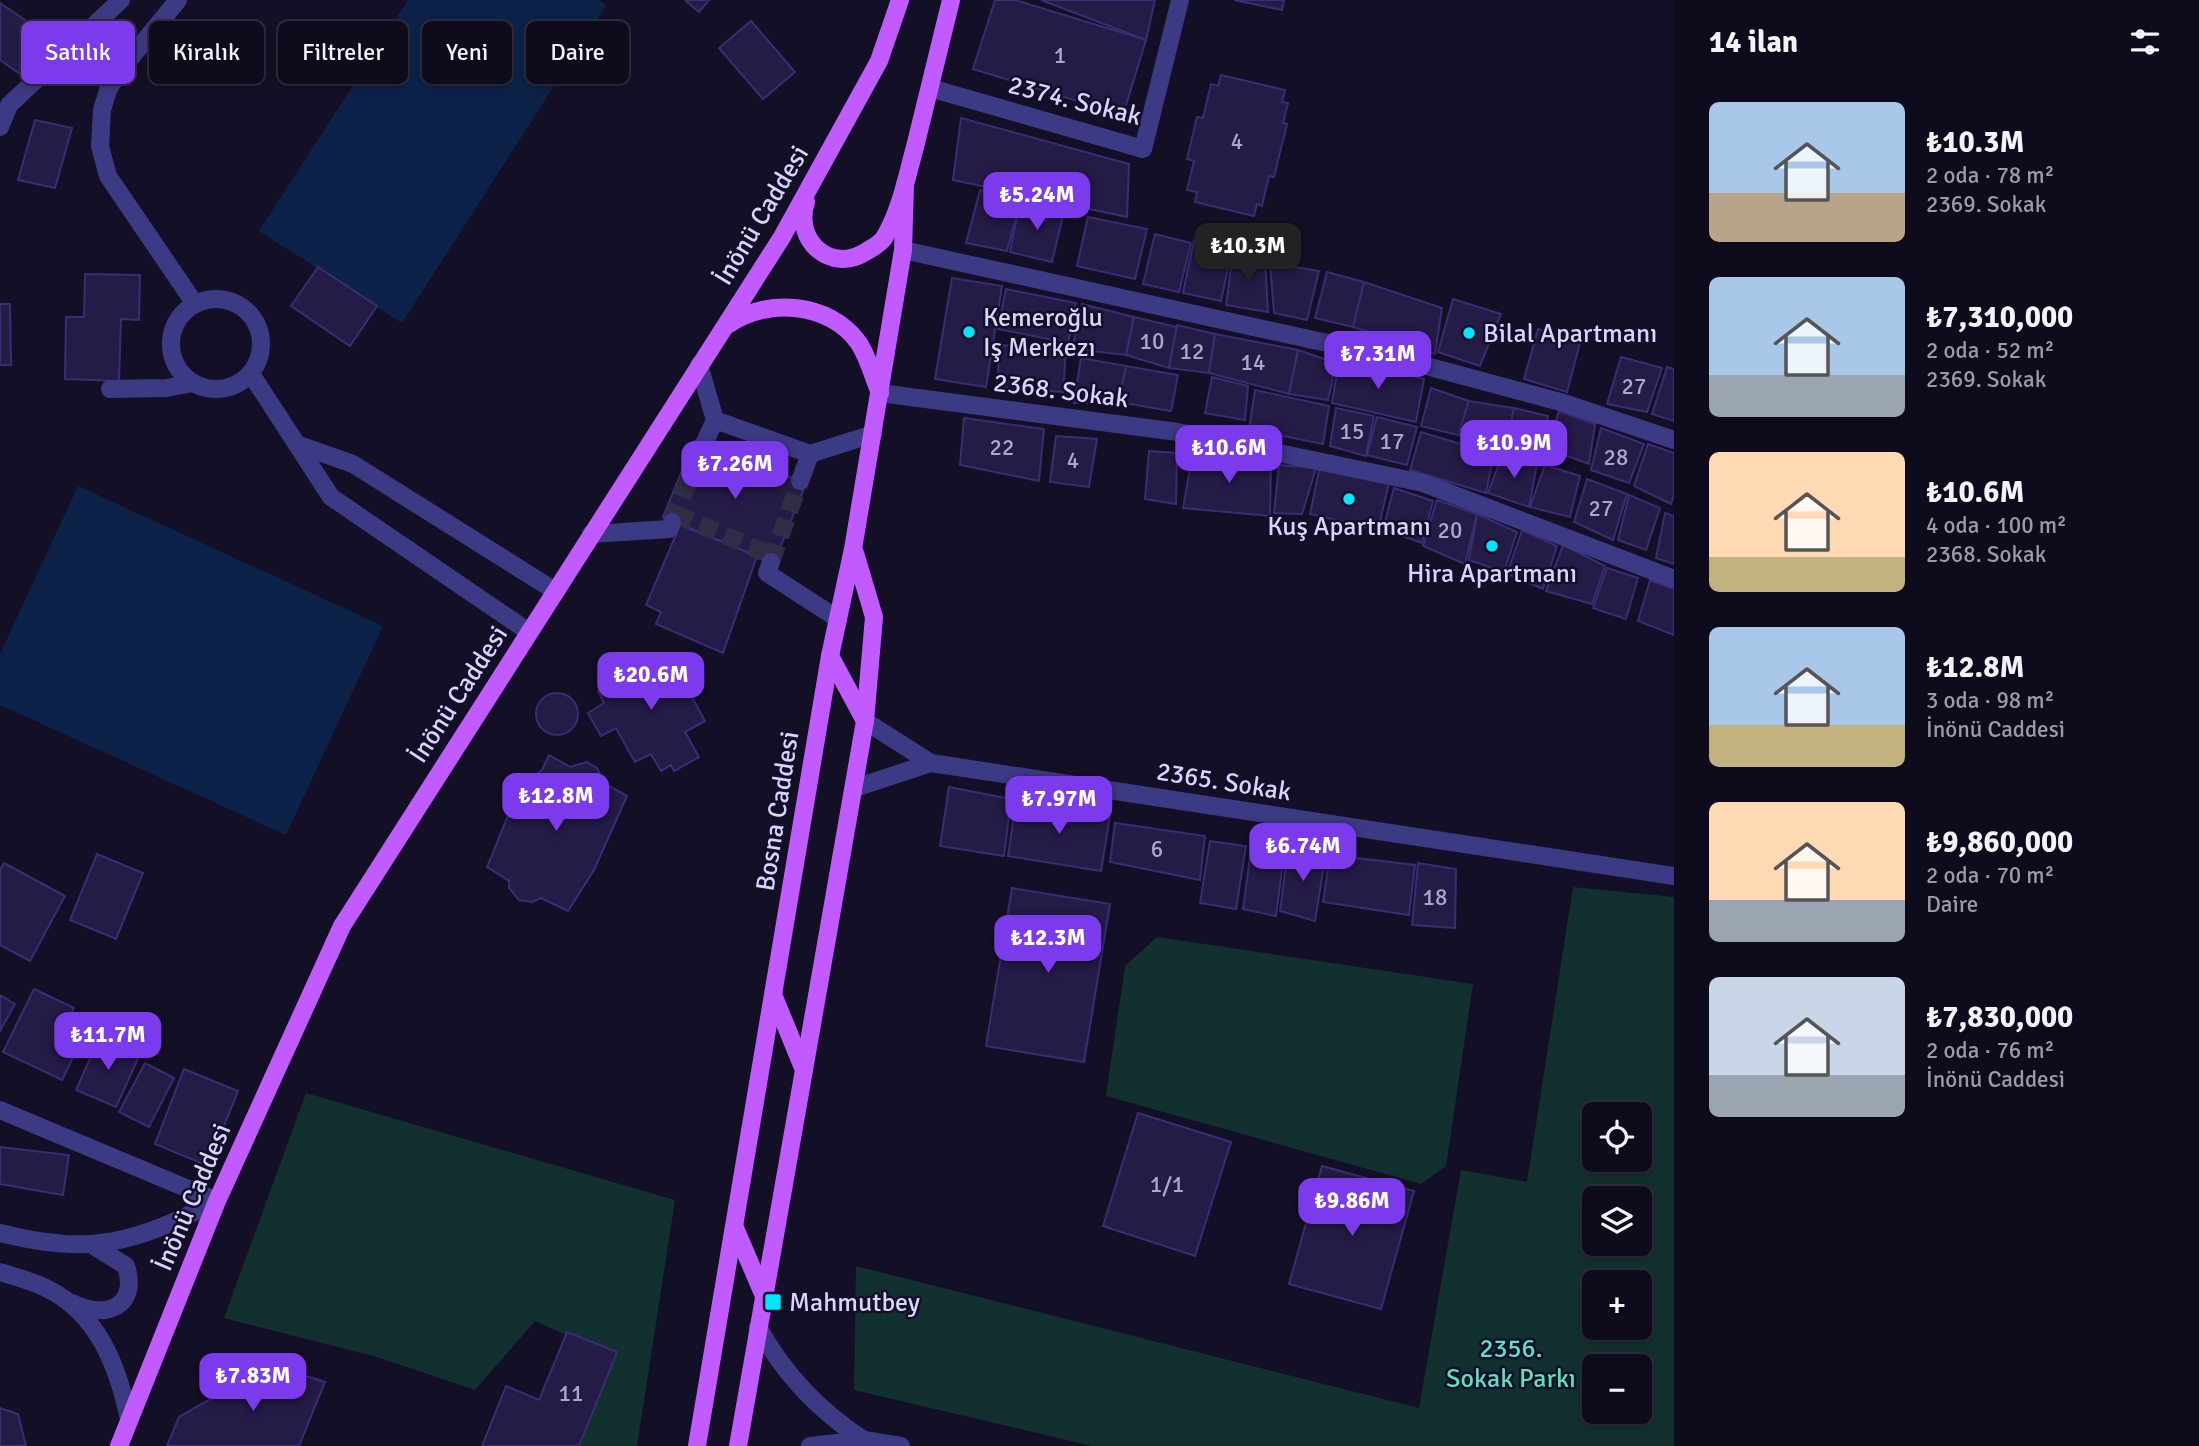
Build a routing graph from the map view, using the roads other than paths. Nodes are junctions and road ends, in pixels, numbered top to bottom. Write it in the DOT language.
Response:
graph roads {
  1 [pos="178,0"];
  2 [pos="900,0"];
  3 [pos="951,0"];
  4 [pos="1180,0"];
  5 [pos="116,2"];
  6 [pos="930,88"];
  7 [pos="4,102"];
  8 [pos="0,127"];
  9 [pos="813,182"];
  10 [pos="905,185"];
  11 [pos="903,250"];
  12 [pos="195,304"];
  13 [pos="722,329"];
  14 [pos="699,365"];
  15 [pos="251,374"];
  16 [pos="193,383"];
  17 [pos="110,389"];
  18 [pos="880,393"];
  19 [pos="715,420"];
  20 [pos="873,434"];
  21 [pos="1674,440"];
  22 [pos="704,444"];
  23 [pos="299,445"];
  24 [pos="810,454"];
  25 [pos="800,481"];
  26 [pos="672,522"];
  27 [pos="591,534"];
  28 [pos="853,549"];
  29 [pos="771,562"];
  30 [pos="1674,579"];
  31 [pos="555,591"];
  32 [pos="838,619"];
  33 [pos="529,632"];
  34 [pos="830,656"];
  35 [pos="865,721"];
  36 [pos="931,763"];
  37 [pos="855,788"];
  38 [pos="1674,876"];
  39 [pos="775,997"];
  40 [pos="804,1070"];
  41 [pos="0,1110"];
  42 [pos="217,1201"];
  43 [pos="734,1227"];
  44 [pos="0,1233"];
  45 [pos="94,1246"];
  46 [pos="0,1272"];
  47 [pos="764,1296"];
  48 [pos="62,1298"];
  49 [pos="758,1327"];
  50 [pos="129,1419"];
  51 [pos="864,1440"];
  52 [pos="119,1446"];
  53 [pos="697,1446"];
  54 [pos="738,1446"];
  55 [pos="810,1446"];
  56 [pos="901,1446"];
  1 -- 12 [label="street"];
  2 -- 9 [label="main road, İnönü Caddesi"];
  3 -- 6 [label="main road"];
  4 -- 6 [label="street, 2374. Sokak"];
  5 -- 7 [label="street"];
  6 -- 10 [label="main road"];
  7 -- 8 [label="street"];
  9 -- 10 [label="main road"];
  9 -- 13 [label="main road, İnönü Caddesi"];
  10 -- 11 [label="main road, Bosna Caddesi"];
  11 -- 18 [label="main road, Bosna Caddesi"];
  11 -- 21 [label="street"];
  12 -- 15 [label="street"];
  12 -- 16 [label="street"];
  13 -- 14 [label="main road, İnönü Caddesi"];
  13 -- 18 [label="main road"];
  14 -- 19 [label="street"];
  14 -- 27 [label="main road, İnönü Caddesi"];
  15 -- 16 [label="street"];
  15 -- 23 [label="street"];
  16 -- 17 [label="street"];
  18 -- 20 [label="main road, Bosna Caddesi"];
  18 -- 30 [label="street, 2368. Sokak"];
  19 -- 22 [label="street"];
  19 -- 24 [label="street"];
  20 -- 24 [label="street"];
  20 -- 28 [label="main road, Bosna Caddesi"];
  23 -- 31 [label="street"];
  23 -- 33 [label="street"];
  24 -- 25 [label="street"];
  26 -- 27 [label="street"];
  27 -- 31 [label="main road, İnönü Caddesi"];
  28 -- 32 [label="main road, Bosna Caddesi"];
  28 -- 35 [label="main road"];
  29 -- 32 [label="street"];
  31 -- 33 [label="main road, İnönü Caddesi"];
  32 -- 34 [label="main road, Bosna Caddesi"];
  33 -- 42 [label="main road, İnönü Caddesi"];
  34 -- 35 [label="main road"];
  34 -- 39 [label="main road, Bosna Caddesi"];
  35 -- 36 [label="street, 2365. Sokak"];
  35 -- 37 [label="main road"];
  36 -- 37 [label="street, 2365. Sokak"];
  36 -- 38 [label="street, 2365. Sokak"];
  37 -- 40 [label="main road"];
  39 -- 40 [label="main road"];
  39 -- 43 [label="main road, Bosna Caddesi"];
  40 -- 47 [label="main road"];
  41 -- 42 [label="street"];
  42 -- 45 [label="street"];
  42 -- 50 [label="main road, İnönü Caddesi"];
  43 -- 47 [label="main road"];
  43 -- 53 [label="main road, Bosna Caddesi"];
  44 -- 45 [label="street"];
  45 -- 48 [label="street"];
  46 -- 48 [label="street"];
  47 -- 49 [label="main road"];
  48 -- 50 [label="street"];
  49 -- 51 [label="street"];
  49 -- 54 [label="main road"];
  50 -- 52 [label="main road, İnönü Caddesi"];
  51 -- 55 [label="street"];
  51 -- 56 [label="street"];
}
